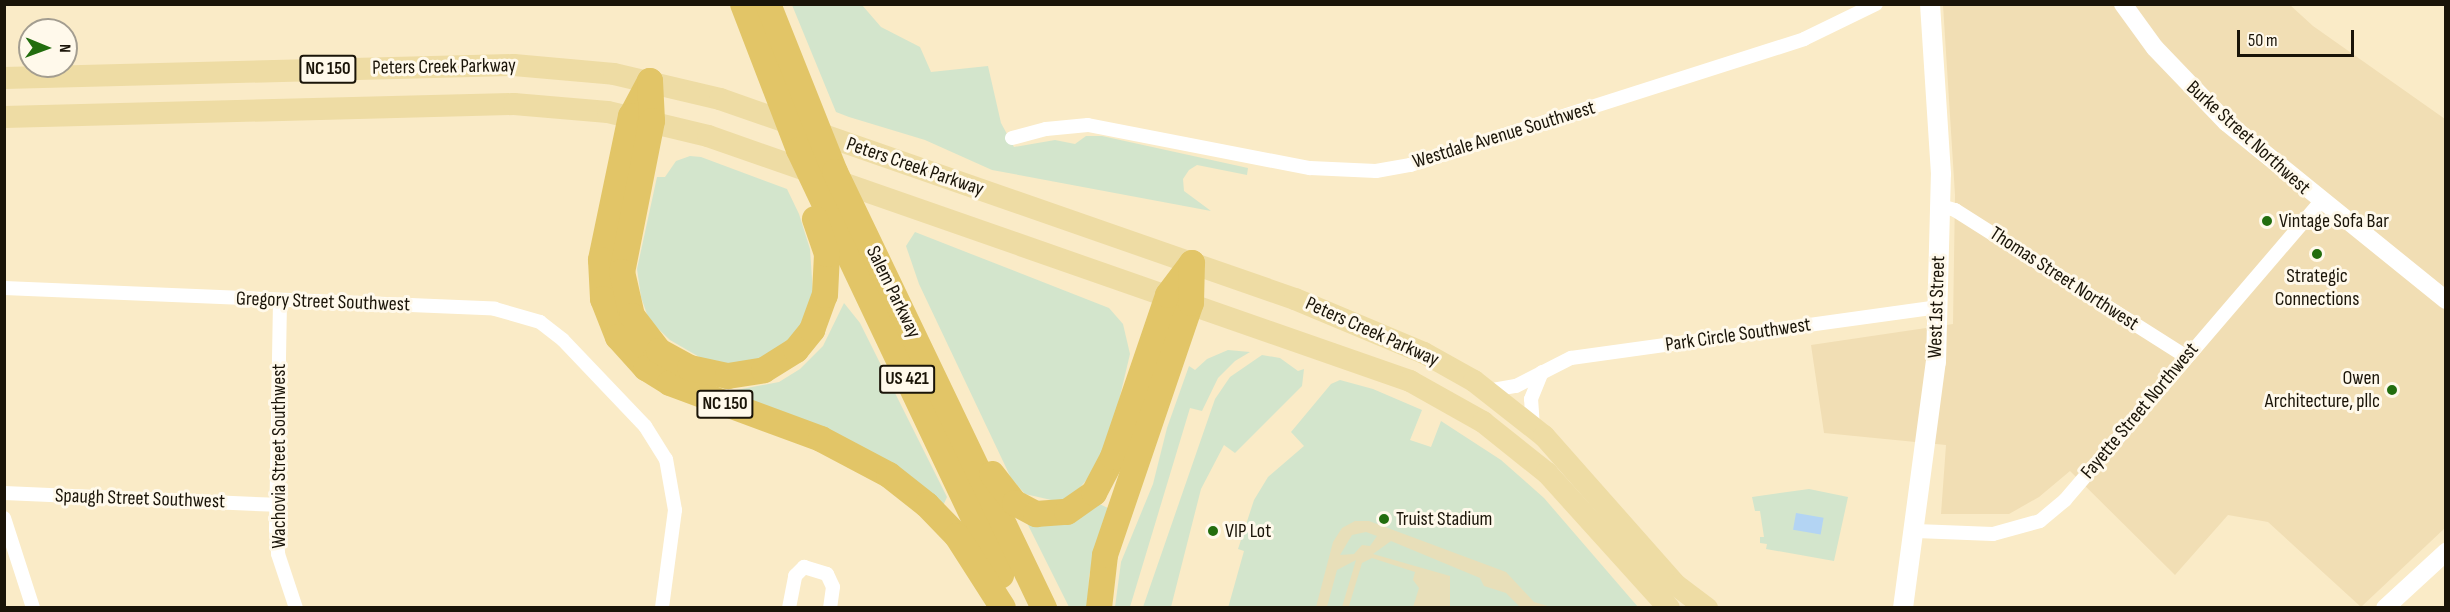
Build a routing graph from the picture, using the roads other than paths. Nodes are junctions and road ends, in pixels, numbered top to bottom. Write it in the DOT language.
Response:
graph roads {
  1 [pos="743,4"];
  2 [pos="768,4"];
  3 [pos="1876,4"];
  4 [pos="1930,4"];
  5 [pos="2122,4"];
  6 [pos="4,78"];
  7 [pos="650,81"];
  8 [pos="4,117"];
  9 [pos="642,118"];
  10 [pos="1012,138"];
  11 [pos="799,150"];
  12 [pos="2320,202"];
  13 [pos="1941,206"];
  14 [pos="1192,263"];
  15 [pos="4,288"];
  16 [pos="1179,299"];
  17 [pos="2445,300"];
  18 [pos="280,301"];
  19 [pos="1938,307"];
  20 [pos="2185,356"];
  21 [pos="1542,372"];
  22 [pos="1487,391"];
  23 [pos="957,425"];
  24 [pos="1533,427"];
  25 [pos="4,493"];
  26 [pos="276,505"];
  27 [pos="4,518"];
  28 [pos="1916,531"];
  29 [pos="2445,552"];
  30 [pos="33,608"];
  31 [pos="296,608"];
  32 [pos="662,608"];
  33 [pos="789,608"];
  34 [pos="830,608"];
  35 [pos="1003,608"];
  36 [pos="1016,608"];
  37 [pos="1044,608"];
  38 [pos="1099,608"];
  39 [pos="1669,608"];
  40 [pos="1707,608"];
  41 [pos="1903,608"];
  42 [pos="2385,608"];
  1 -- 11 [label="highway, Salem Parkway / US 421"];
  2 -- 23 [label="highway, Salem Parkway / US 421"];
  3 -- 10 [label="street, Westdale Avenue Southwest"];
  4 -- 13 [label="main road, West 1st Street"];
  5 -- 12 [label="street, Burke Street Northwest"];
  6 -- 7 [label="main road, Peters Creek Parkway / NC 150"];
  7 -- 9 [label="highway"];
  7 -- 14 [label="main road, Peters Creek Parkway / NC 150"];
  8 -- 9 [label="main road, Peters Creek Parkway / NC 150"];
  9 -- 11 [label="highway"];
  9 -- 16 [label="main road, Peters Creek Parkway"];
  9 -- 35 [label="highway, NC 150"];
  11 -- 36 [label="highway, Salem Parkway / US 421"];
  12 -- 17 [label="street, Burke Street Northwest"];
  12 -- 20 [label="street, Fayette Street Northwest"];
  13 -- 19 [label="main road, West 1st Street"];
  13 -- 20 [label="street, Thomas Street Northwest"];
  14 -- 16 [label="highway"];
  14 -- 22 [label="main road, Peters Creek Parkway"];
  15 -- 18 [label="street, Gregory Street Southwest"];
  16 -- 23 [label="highway"];
  16 -- 38 [label="highway"];
  16 -- 39 [label="main road, Peters Creek Parkway"];
  18 -- 26 [label="street, Wachovia Street Southwest"];
  18 -- 32 [label="street, Gregory Street Southwest"];
  19 -- 21 [label="street, Park Circle Southwest"];
  19 -- 28 [label="main road, West 1st Street"];
  20 -- 28 [label="street, Fayette Street Northwest"];
  21 -- 22 [label="street, Park Circle Southwest"];
  21 -- 24 [label="street"];
  22 -- 24 [label="main road, Peters Creek Parkway"];
  23 -- 37 [label="highway, Salem Parkway / US 421"];
  24 -- 40 [label="main road, Peters Creek Parkway"];
  25 -- 26 [label="street, Spaugh Street Southwest"];
  26 -- 31 [label="street, Wachovia Street Southwest"];
  27 -- 30 [label="street"];
  28 -- 41 [label="main road, West 1st Street"];
  29 -- 42 [label="street"];
  33 -- 34 [label="street"];
}
